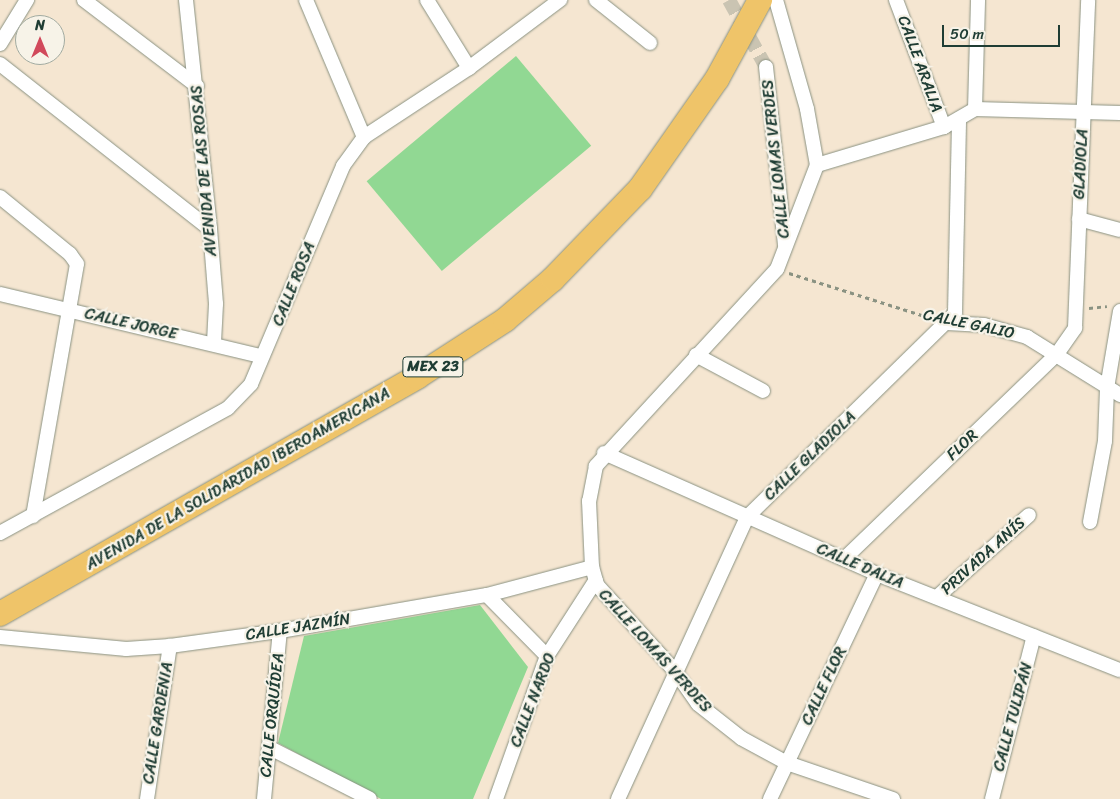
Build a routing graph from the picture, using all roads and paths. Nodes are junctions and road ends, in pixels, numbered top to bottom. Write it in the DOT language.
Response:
graph roads {
  1 [pos="27,0"];
  2 [pos="84,0"];
  3 [pos="186,0"];
  4 [pos="306,0"];
  5 [pos="427,0"];
  6 [pos="560,0"];
  7 [pos="596,0"];
  8 [pos="760,0"];
  9 [pos="776,0"];
  10 [pos="896,0"];
  11 [pos="978,0"];
  12 [pos="1088,0"];
  13 [pos="650,43"];
  14 [pos="0,44"];
  15 [pos="0,64"];
  16 [pos="766,67"];
  17 [pos="469,68"];
  18 [pos="197,86"];
  19 [pos="974,110"];
  20 [pos="1084,112"];
  21 [pos="1120,113"];
  22 [pos="959,119"];
  23 [pos="944,127"];
  24 [pos="364,137"];
  25 [pos="817,165"];
  26 [pos="0,197"];
  27 [pos="1079,219"];
  28 [pos="210,229"];
  29 [pos="1120,230"];
  30 [pos="786,250"];
  31 [pos="777,269"];
  32 [pos="0,294"];
  33 [pos="1115,308"];
  34 [pos="68,309"];
  35 [pos="1076,310"];
  36 [pos="947,323"];
  37 [pos="1075,328"];
  38 [pos="214,343"];
  39 [pos="1057,354"];
  40 [pos="696,355"];
  41 [pos="261,356"];
  42 [pos="1107,388"];
  43 [pos="763,391"];
  44 [pos="1120,395"];
  45 [pos="604,453"];
  46 [pos="1029,514"];
  47 [pos="33,516"];
  48 [pos="747,517"];
  49 [pos="1090,522"];
  50 [pos="0,533"];
  51 [pos="844,559"];
  52 [pos="594,573"];
  53 [pos="877,574"];
  54 [pos="487,595"];
  55 [pos="937,597"];
  56 [pos="0,614"];
  57 [pos="280,631"];
  58 [pos="1034,636"];
  59 [pos="0,637"];
  60 [pos="170,646"];
  61 [pos="547,656"];
  62 [pos="1120,670"];
  63 [pos="675,671"];
  64 [pos="270,748"];
  65 [pos="787,763"];
  66 [pos="147,799"];
  67 [pos="264,799"];
  68 [pos="370,799"];
  69 [pos="496,799"];
  70 [pos="618,799"];
  71 [pos="770,799"];
  72 [pos="893,799"];
  73 [pos="992,799"];
  1 -- 14 [label="street"];
  2 -- 18 [label="street"];
  3 -- 18 [label="street, AVENIDA DE LAS ROSAS"];
  4 -- 24 [label="street"];
  5 -- 17 [label="street"];
  6 -- 17 [label="street, CALLE ROSA"];
  7 -- 13 [label="street"];
  8 -- 56 [label="highway, AVENIDA DE LA SOLIDARIDAD IBEROAMERICANA / MEX 23"];
  9 -- 25 [label="street, CALLE LOMAS VERDES"];
  10 -- 23 [label="street, CALLE ARALIA"];
  11 -- 19 [label="street"];
  12 -- 20 [label="street, GLADIOLA"];
  15 -- 28 [label="street"];
  16 -- 30 [label="street, CALLE LOMAS VERDES"];
  17 -- 24 [label="street, CALLE ROSA"];
  18 -- 28 [label="street, AVENIDA DE LAS ROSAS"];
  19 -- 20 [label="street"];
  19 -- 22 [label="street"];
  20 -- 21 [label="street"];
  20 -- 27 [label="street, GLADIOLA"];
  22 -- 23 [label="street"];
  22 -- 36 [label="street, CALLE GLADIOLA"];
  23 -- 25 [label="street"];
  24 -- 41 [label="street, CALLE ROSA"];
  25 -- 30 [label="street, CALLE LOMAS VERDES"];
  26 -- 34 [label="street"];
  27 -- 29 [label="street"];
  27 -- 35 [label="street, GLADIOLA"];
  28 -- 38 [label="street, AVENIDA DE LAS ROSAS"];
  30 -- 31 [label="street, CALLE LOMAS VERDES"];
  31 -- 36 [label="path, CALLE GALIO"];
  31 -- 40 [label="street, CALLE LOMAS VERDES"];
  32 -- 34 [label="street, CALLE JORGE"];
  33 -- 35 [label="path"];
  33 -- 42 [label="street"];
  34 -- 38 [label="street, CALLE JORGE"];
  34 -- 47 [label="street"];
  35 -- 37 [label="street, GLADIOLA"];
  36 -- 39 [label="street, CALLE GALIO"];
  36 -- 48 [label="street, CALLE GLADIOLA"];
  37 -- 39 [label="street, FLOR"];
  38 -- 41 [label="street, CALLE JORGE"];
  39 -- 42 [label="street, CALLE GALIO"];
  39 -- 51 [label="street, FLOR"];
  40 -- 43 [label="street"];
  40 -- 45 [label="street, CALLE LOMAS VERDES"];
  41 -- 47 [label="street, CALLE ROSA"];
  42 -- 44 [label="street, CALLE GALIO"];
  42 -- 49 [label="street"];
  45 -- 48 [label="street, CALLE DALIA"];
  45 -- 52 [label="street, CALLE LOMAS VERDES"];
  46 -- 55 [label="street, PRIVADA ANÍS"];
  47 -- 50 [label="street, CALLE ROSA"];
  48 -- 51 [label="street, CALLE DALIA"];
  48 -- 63 [label="street, CALLE GLADIOLA"];
  51 -- 53 [label="street, CALLE DALIA"];
  52 -- 54 [label="street, CALLE JAZMÍN"];
  52 -- 61 [label="street, CALLE NARDO"];
  52 -- 63 [label="street, CALLE LOMAS VERDES"];
  53 -- 55 [label="street, CALLE DALIA"];
  53 -- 65 [label="street, CALLE FLOR"];
  54 -- 57 [label="street, CALLE JAZMÍN"];
  54 -- 61 [label="street"];
  55 -- 58 [label="street, CALLE DALIA"];
  57 -- 60 [label="street, CALLE JAZMÍN"];
  57 -- 64 [label="street, CALLE ORQUÍDEA"];
  58 -- 62 [label="street, CALLE DALIA"];
  58 -- 73 [label="street, CALLE TULIPÁN"];
  59 -- 60 [label="street, CALLE JAZMÍN"];
  60 -- 66 [label="street, CALLE GARDENIA"];
  61 -- 69 [label="street, CALLE NARDO"];
  63 -- 65 [label="street, CALLE LOMAS VERDES"];
  63 -- 70 [label="street, CALLE GLADIOLA"];
  64 -- 67 [label="street, CALLE ORQUÍDEA"];
  64 -- 68 [label="street"];
  65 -- 71 [label="street, CALLE FLOR"];
  65 -- 72 [label="street, CALLE LOMAS VERDES"];
}
